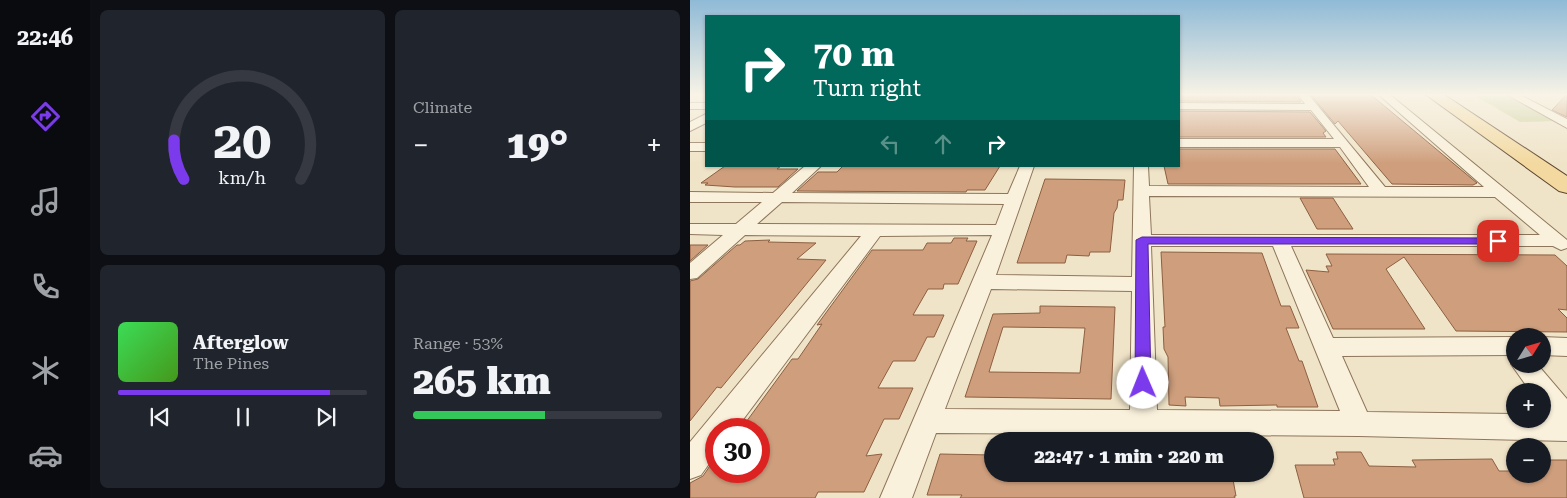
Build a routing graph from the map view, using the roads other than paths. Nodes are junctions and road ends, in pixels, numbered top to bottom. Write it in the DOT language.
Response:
graph roads {
  1 [pos="1321,117"];
  2 [pos="1411,117"];
  3 [pos="1467,117"];
  4 [pos="1486,117"];
  5 [pos="1554,117"];
  6 [pos="705,119"];
  7 [pos="1567,124"];
  8 [pos="690,127"];
  9 [pos="1180,143"];
  10 [pos="1344,143"];
  11 [pos="690,147"];
  12 [pos="705,147"];
  13 [pos="813,167"];
  14 [pos="1026,167"];
  15 [pos="1142,167"];
  16 [pos="1567,170"];
  17 [pos="1567,186"];
  18 [pos="1142,191"];
  19 [pos="1499,192"];
  20 [pos="1382,193"];
  21 [pos="690,197"];
  22 [pos="776,198"];
  23 [pos="1014,198"];
  24 [pos="741,228"];
  25 [pos="690,229"];
  26 [pos="1002,230"];
  27 [pos="875,231"];
  28 [pos="1142,240"];
  29 [pos="1280,241"];
  30 [pos="1562,245"];
  31 [pos="690,273"];
  32 [pos="983,282"];
  33 [pos="1141,284"];
  34 [pos="1551,346"];
  35 [pos="1325,347"];
  36 [pos="1567,347"];
  37 [pos="1506,353"];
  38 [pos="1531,373"];
  39 [pos="728,418"];
  40 [pos="1567,419"];
  41 [pos="927,421"];
  42 [pos="1144,423"];
  43 [pos="1359,424"];
  44 [pos="1567,428"];
  45 [pos="705,446"];
  46 [pos="690,465"];
  47 [pos="896,498"];
  1 -- 10 [label="street"];
  2 -- 19 [label="street"];
  3 -- 17 [label="main road"];
  4 -- 16 [label="main road"];
  5 -- 7 [label="street"];
  6 -- 8 [label="street"];
  9 -- 10 [label="street"];
  10 -- 20 [label="street"];
  11 -- 12 [label="street"];
  13 -- 22 [label="street"];
  14 -- 23 [label="street"];
  15 -- 18 [label="street"];
  18 -- 20 [label="street"];
  18 -- 28 [label="street"];
  19 -- 20 [label="street"];
  19 -- 30 [label="street"];
  21 -- 22 [label="street"];
  22 -- 23 [label="street"];
  22 -- 24 [label="street"];
  23 -- 26 [label="street"];
  24 -- 25 [label="street"];
  24 -- 27 [label="street"];
  24 -- 31 [label="street"];
  26 -- 27 [label="street"];
  26 -- 32 [label="street"];
  27 -- 39 [label="street"];
  28 -- 29 [label="street"];
  28 -- 33 [label="street"];
  29 -- 30 [label="street"];
  29 -- 35 [label="street"];
  32 -- 33 [label="street"];
  32 -- 41 [label="street"];
  33 -- 42 [label="street"];
  34 -- 36 [label="street"];
  35 -- 37 [label="street"];
  35 -- 43 [label="street"];
  38 -- 40 [label="street"];
  41 -- 42 [label="street"];
  41 -- 47 [label="street"];
  42 -- 43 [label="street"];
  43 -- 44 [label="street"];
  45 -- 46 [label="street"];
}
